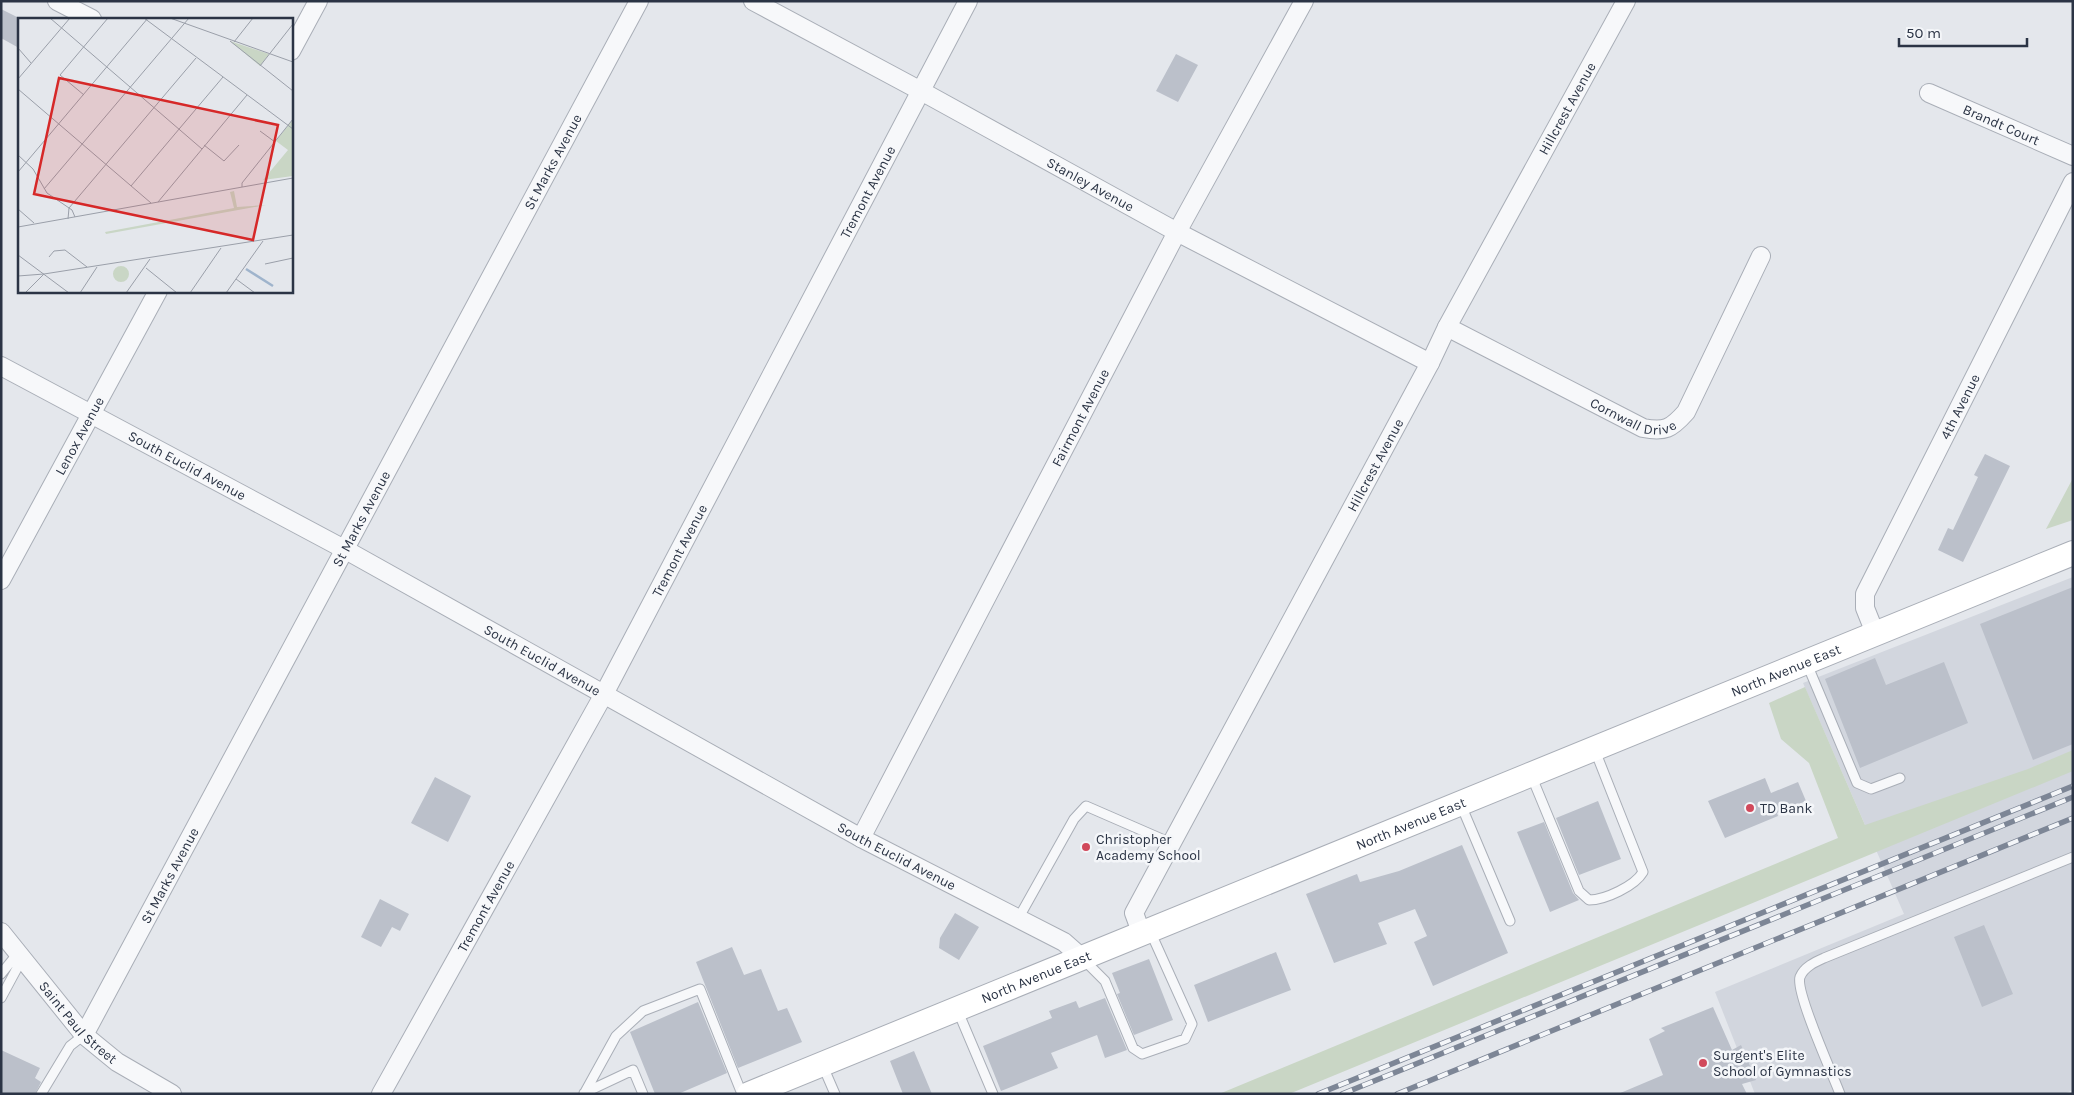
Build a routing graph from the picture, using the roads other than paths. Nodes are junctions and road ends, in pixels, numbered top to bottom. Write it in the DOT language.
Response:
graph roads {
  1 [pos="57,1"];
  2 [pos="318,1"];
  3 [pos="639,1"];
  4 [pos="753,1"];
  5 [pos="968,1"];
  6 [pos="1304,1"];
  7 [pos="1626,1"];
  8 [pos="90,18"];
  9 [pos="292,48"];
  10 [pos="921,91"];
  11 [pos="1929,93"];
  12 [pos="2073,156"];
  13 [pos="2073,182"];
  14 [pos="1177,232"];
  15 [pos="1761,256"];
  16 [pos="157,292"];
  17 [pos="1447,327"];
  18 [pos="1430,363"];
  19 [pos="1,366"];
  20 [pos="90,413"];
  21 [pos="344,549"];
  22 [pos="2073,553"];
  23 [pos="1,580"];
  24 [pos="1875,633"];
  25 [pos="1806,661"];
  26 [pos="604,694"];
  27 [pos="1594,748"];
  28 [pos="1531,774"];
  29 [pos="1900,778"];
  30 [pos="1460,803"];
  31 [pos="861,838"];
  32 [pos="1171,843"];
  33 [pos="2073,857"];
  34 [pos="1018,919"];
  35 [pos="1510,921"];
  36 [pos="1145,931"];
  37 [pos="1,932"];
  38 [pos="20,956"];
  39 [pos="1081,957"];
  40 [pos="1,974"];
  41 [pos="1,998"];
  42 [pos="957,1009"];
  43 [pos="84,1034"];
  44 [pos="822,1064"];
  45 [pos="42,1094"];
  46 [pos="172,1094"];
  47 [pos="381,1094"];
  48 [pos="584,1094"];
  49 [pos="643,1094"];
  50 [pos="742,1094"];
  51 [pos="748,1094"];
  52 [pos="835,1094"];
  53 [pos="993,1094"];
  54 [pos="1840,1094"];
  1 -- 8 [label="street"];
  2 -- 9 [label="street"];
  3 -- 21 [label="street, St Marks Avenue"];
  4 -- 10 [label="street, Stanley Avenue"];
  5 -- 10 [label="street, Tremont Avenue"];
  6 -- 14 [label="street, Fairmont Avenue"];
  7 -- 17 [label="street, Hillcrest Avenue"];
  10 -- 14 [label="street, Stanley Avenue"];
  10 -- 26 [label="street, Tremont Avenue"];
  11 -- 12 [label="street, Brandt Court"];
  13 -- 24 [label="street, 4th Avenue"];
  14 -- 18 [label="street, Stanley Avenue"];
  14 -- 31 [label="street, Fairmont Avenue"];
  15 -- 17 [label="street, Cornwall Drive"];
  16 -- 20 [label="street, Lenox Avenue"];
  17 -- 18 [label="street, Hillcrest Avenue"];
  18 -- 32 [label="street, Hillcrest Avenue"];
  19 -- 20 [label="street, South Euclid Avenue"];
  20 -- 21 [label="street, South Euclid Avenue"];
  20 -- 23 [label="street, Lenox Avenue"];
  21 -- 26 [label="street, South Euclid Avenue"];
  21 -- 43 [label="street, St Marks Avenue"];
  22 -- 24 [label="main road, North Avenue East"];
  24 -- 25 [label="main road, North Avenue East"];
  25 -- 27 [label="main road, North Avenue East"];
  25 -- 29 [label="lane"];
  26 -- 31 [label="street, South Euclid Avenue"];
  26 -- 47 [label="street, Tremont Avenue"];
  27 -- 28 [label="main road, North Avenue East"];
  27 -- 28 [label="lane"];
  28 -- 30 [label="main road, North Avenue East"];
  30 -- 35 [label="lane"];
  30 -- 36 [label="main road, North Avenue East"];
  31 -- 34 [label="street, South Euclid Avenue"];
  32 -- 34 [label="lane"];
  32 -- 36 [label="street, Hillcrest Avenue"];
  33 -- 54 [label="lane"];
  34 -- 39 [label="street, South Euclid Avenue"];
  36 -- 39 [label="main road, North Avenue East"];
  36 -- 39 [label="lane"];
  37 -- 38 [label="street, Saint Paul Street"];
  38 -- 40 [label="lane"];
  38 -- 41 [label="lane"];
  38 -- 43 [label="street, Saint Paul Street"];
  39 -- 42 [label="main road, North Avenue East"];
  42 -- 44 [label="main road, North Avenue East"];
  42 -- 53 [label="lane"];
  43 -- 45 [label="lane"];
  43 -- 46 [label="street, Saint Paul Street"];
  44 -- 51 [label="main road, North Avenue East"];
  44 -- 52 [label="lane"];
  48 -- 49 [label="lane"];
  48 -- 50 [label="lane"];
}
